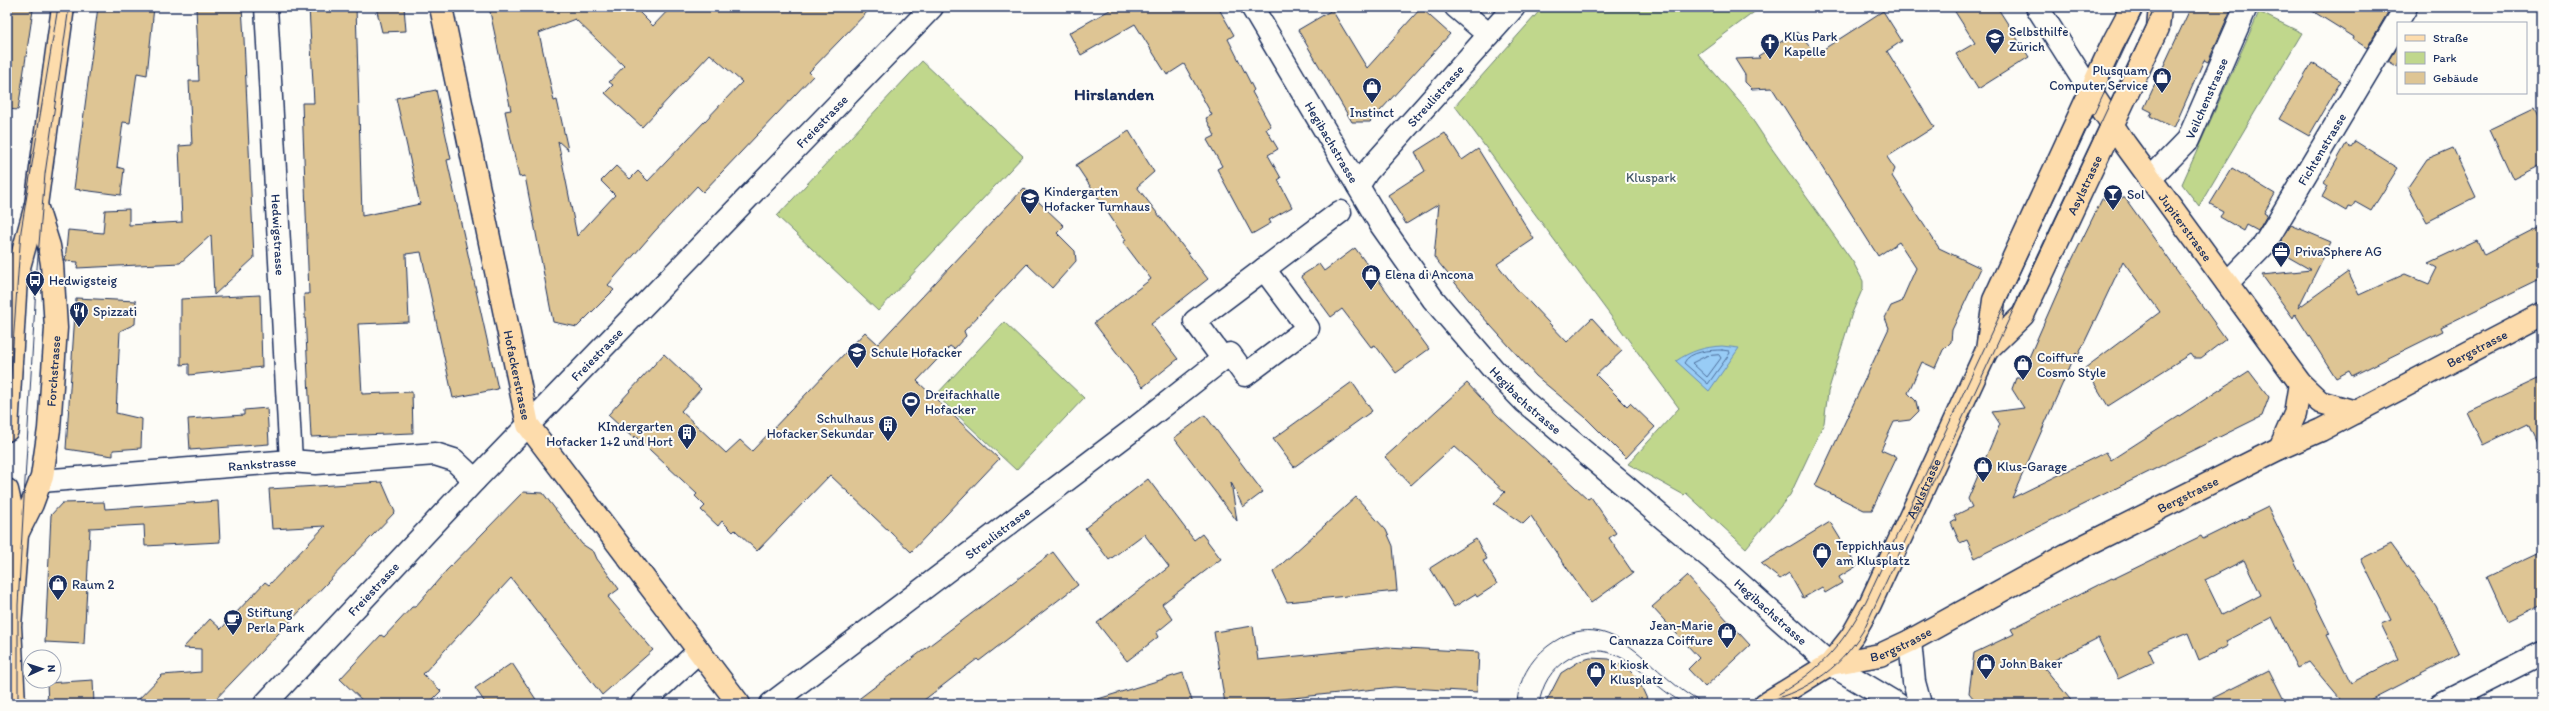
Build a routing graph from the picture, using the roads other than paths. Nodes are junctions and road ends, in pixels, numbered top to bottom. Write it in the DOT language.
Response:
graph roads {
  1 [pos="63,7"];
  2 [pos="266,7"];
  3 [pos="441,7"];
  4 [pos="932,7"];
  5 [pos="1252,7"];
  6 [pos="1456,7"];
  7 [pos="1514,7"];
  8 [pos="2037,7"];
  9 [pos="2132,7"];
  10 [pos="2160,7"];
  11 [pos="2246,7"];
  12 [pos="2406,7"];
  13 [pos="2397,22"];
  14 [pos="2397,22"];
  15 [pos="1489,35"];
  16 [pos="2091,92"];
  17 [pos="2112,126"];
  18 [pos="2150,179"];
  19 [pos="1358,186"];
  20 [pos="36,205"];
  21 [pos="1340,212"];
  22 [pos="1264,269"];
  23 [pos="2227,283"];
  24 [pos="2542,314"];
  25 [pos="1988,350"];
  26 [pos="1223,359"];
  27 [pos="2300,383"];
  28 [pos="2356,412"];
  29 [pos="528,426"];
  30 [pos="7,430"];
  31 [pos="2280,448"];
  32 [pos="291,461"];
  33 [pos="475,480"];
  34 [pos="41,481"];
  35 [pos="7,490"];
  36 [pos="17,534"];
  37 [pos="1910,641"];
  38 [pos="699,651"];
  39 [pos="2542,653"];
  40 [pos="1830,664"];
  41 [pos="14,704"];
  42 [pos="265,704"];
  43 [pos="642,704"];
  44 [pos="739,704"];
  45 [pos="771,704"];
  46 [pos="1765,704"];
  47 [pos="1896,704"];
  48 [pos="1920,704"];
  49 [pos="2441,704"];
  1 -- 20 [label="main road, Forchstrasse"];
  2 -- 32 [label="street, Hedwigstrasse"];
  3 -- 29 [label="main road, Hofackerstrasse"];
  4 -- 29 [label="street, Freiestrasse"];
  5 -- 19 [label="street, Hegibachstrasse"];
  6 -- 15 [label="street"];
  7 -- 15 [label="street, Streulistrasse"];
  8 -- 16 [label="street, Jupiterstrasse"];
  9 -- 16 [label="main road, Asylstrasse"];
  10 -- 17 [label="main road, Asylstrasse"];
  11 -- 18 [label="street, Veilchenstrasse"];
  12 -- 13 [label="street, Fichtenstrasse"];
  14 -- 23 [label="street, Fichtenstrasse"];
  15 -- 19 [label="street, Streulistrasse"];
  16 -- 17 [label="main road, Jupiterstrasse"];
  16 -- 25 [label="main road, Asylstrasse"];
  17 -- 18 [label="main road, Jupiterstrasse"];
  17 -- 25 [label="main road, Asylstrasse"];
  18 -- 23 [label="main road, Jupiterstrasse"];
  19 -- 40 [label="street, Hegibachstrasse"];
  20 -- 30 [label="main road, Forchstrasse"];
  20 -- 34 [label="main road, Forchstrasse"];
  21 -- 22 [label="street"];
  22 -- 26 [label="street"];
  22 -- 26 [label="street"];
  23 -- 27 [label="main road, Jupiterstrasse"];
  24 -- 28 [label="main road, Bergstrasse"];
  25 -- 40 [label="main road, Asylstrasse"];
  26 -- 45 [label="street, Streulistrasse"];
  27 -- 28 [label="main road, Jupiterstrasse"];
  27 -- 31 [label="main road"];
  28 -- 31 [label="main road, Bergstrasse"];
  29 -- 33 [label="street, Freiestrasse"];
  29 -- 38 [label="main road, Hofackerstrasse"];
  31 -- 37 [label="main road, Bergstrasse"];
  32 -- 33 [label="street, Rankstrasse"];
  32 -- 34 [label="street, Rankstrasse"];
  33 -- 42 [label="street, Freiestrasse"];
  34 -- 36 [label="main road, Forchstrasse"];
  35 -- 36 [label="main road, Forchstrasse"];
  36 -- 41 [label="main road, Forchstrasse"];
  37 -- 40 [label="main road, Bergstrasse"];
  37 -- 48 [label="street"];
  38 -- 43 [label="street"];
  38 -- 44 [label="main road, Hofackerstrasse"];
  39 -- 49 [label="street"];
  40 -- 46 [label="main road"];
  40 -- 47 [label="street, Hegibachstrasse"];
}
